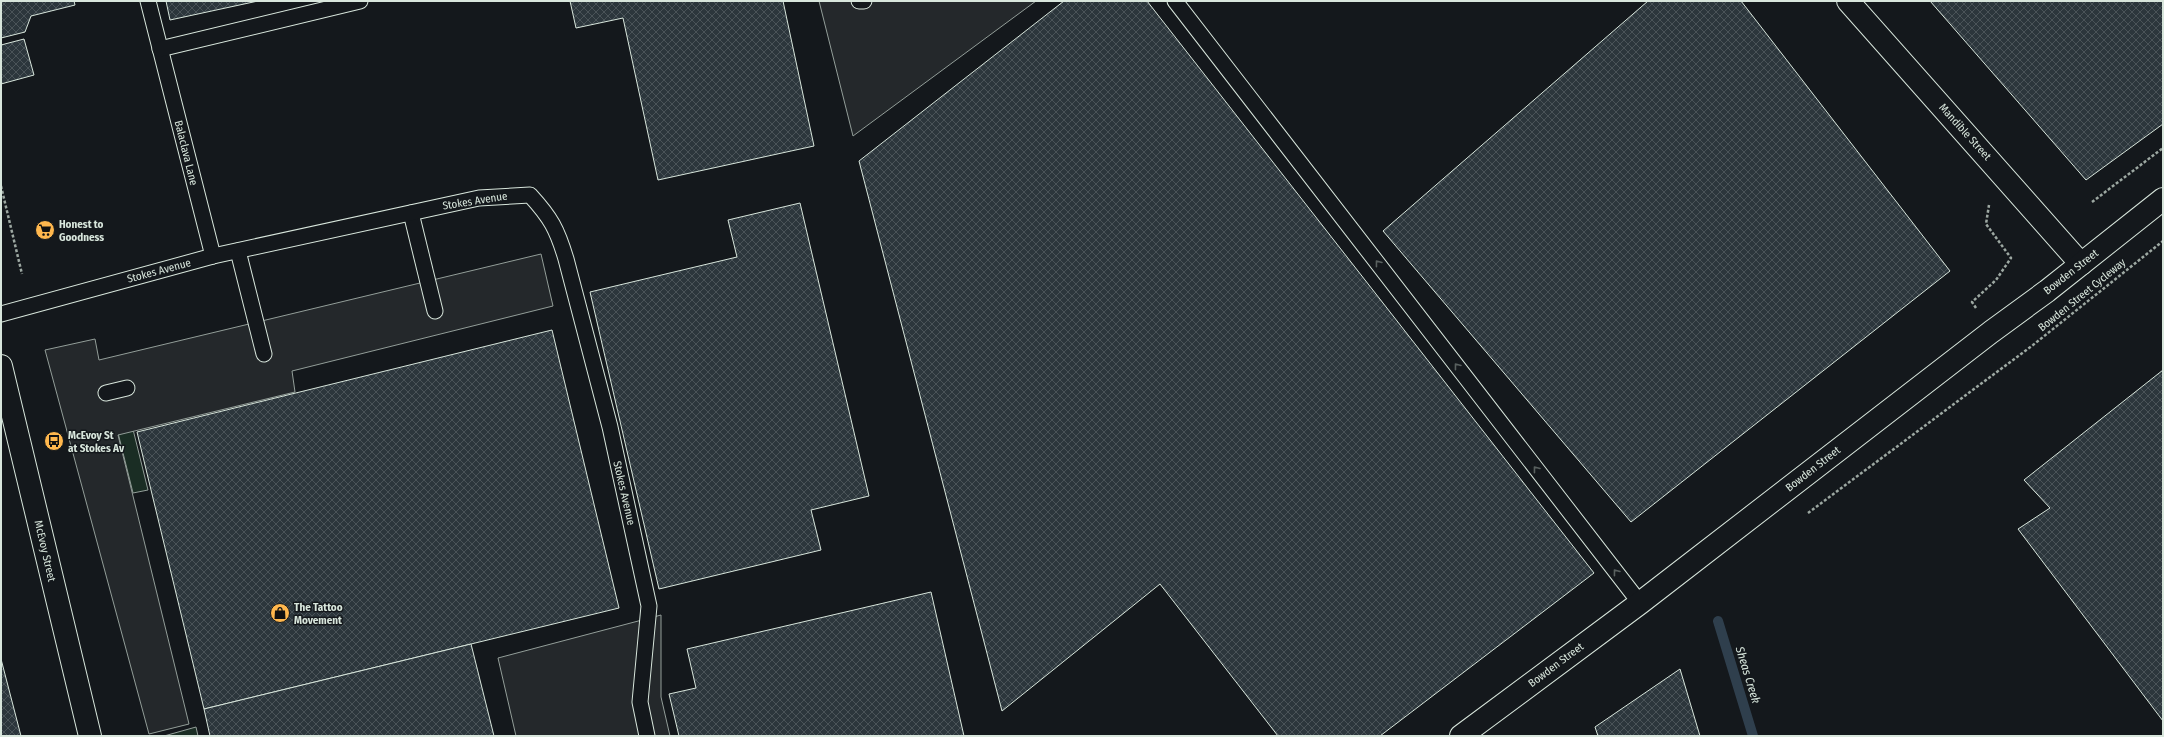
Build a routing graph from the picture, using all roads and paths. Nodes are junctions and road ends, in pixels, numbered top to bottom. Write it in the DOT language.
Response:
graph roads {
  1 [pos="148,1"];
  2 [pos="360,1"];
  3 [pos="859,1"];
  4 [pos="864,1"];
  5 [pos="1175,1"];
  6 [pos="1854,3"];
  7 [pos="160,49"];
  8 [pos="2163,148"];
  9 [pos="1,186"];
  10 [pos="2163,199"];
  11 [pos="2092,202"];
  12 [pos="411,213"];
  13 [pos="1986,224"];
  14 [pos="2163,241"];
  15 [pos="238,251"];
  16 [pos="213,256"];
  17 [pos="2081,264"];
  18 [pos="22,274"];
  19 [pos="1972,302"];
  20 [pos="435,311"];
  21 [pos="1,314"];
  22 [pos="264,354"];
  23 [pos="2010,361"];
  24 [pos="1,366"];
  25 [pos="127,388"];
  26 [pos="106,393"];
  27 [pos="1640,603"];
  28 [pos="90,736"];
  29 [pos="647,736"];
  30 [pos="1461,736"];
  1 -- 7 [label="lane, Balaclava Lane"];
  2 -- 7 [label="lane"];
  3 -- 4 [label="lane"];
  27 -- 5 [label="lane, one-way"];
  6 -- 17 [label="street, Mandible Street"];
  7 -- 16 [label="lane, Balaclava Lane"];
  8 -- 11 [label="path"];
  9 -- 18 [label="path"];
  10 -- 17 [label="street, Bowden Street"];
  12 -- 15 [label="lane, Stokes Avenue"];
  12 -- 20 [label="lane"];
  12 -- 29 [label="lane, Stokes Avenue"];
  13 -- 19 [label="path"];
  14 -- 23 [label="path, Bowden Street Cycleway"];
  15 -- 16 [label="lane, Stokes Avenue"];
  15 -- 22 [label="lane"];
  16 -- 21 [label="lane, Stokes Avenue"];
  17 -- 27 [label="street, Bowden Street"];
  24 -- 28 [label="street, McEvoy Street"];
  25 -- 26 [label="lane"];
  27 -- 30 [label="street, Bowden Street"];
}
